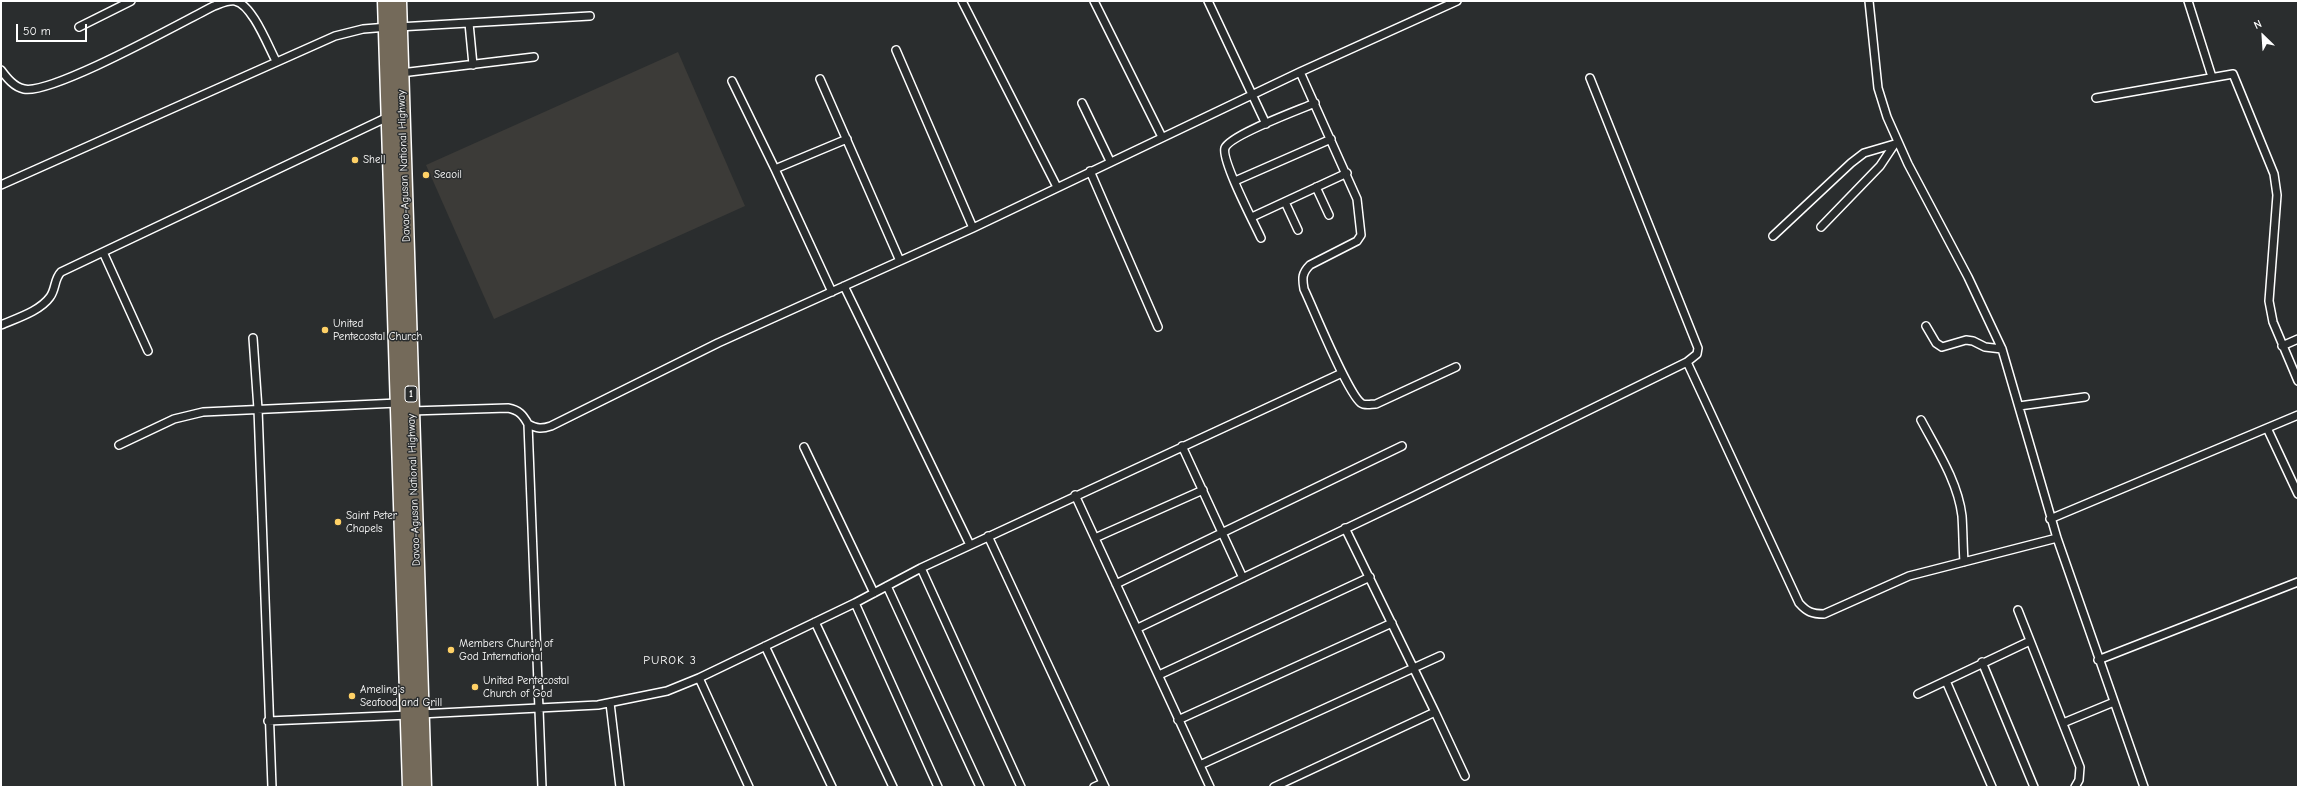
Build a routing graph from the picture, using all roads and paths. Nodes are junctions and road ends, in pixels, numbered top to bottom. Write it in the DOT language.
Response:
graph roads {
  1 [pos="131,1"];
  2 [pos="385,1"];
  3 [pos="399,1"];
  4 [pos="962,1"];
  5 [pos="1094,1"];
  6 [pos="1208,1"];
  7 [pos="1457,1"];
  8 [pos="1869,1"];
  9 [pos="2188,1"];
  10 [pos="590,16"];
  11 [pos="470,23"];
  12 [pos="79,27"];
  13 [pos="393,27"];
  14 [pos="896,50"];
  15 [pos="534,57"];
  16 [pos="276,61"];
  17 [pos="473,65"];
  18 [pos="1,70"];
  19 [pos="1300,72"];
  20 [pos="401,73"];
  21 [pos="2212,77"];
  22 [pos="1590,78"];
  23 [pos="820,79"];
  24 [pos="732,81"];
  25 [pos="1252,97"];
  26 [pos="2096,98"];
  27 [pos="1315,103"];
  28 [pos="1082,104"];
  29 [pos="396,115"];
  30 [pos="1266,124"];
  31 [pos="1162,137"];
  32 [pos="847,139"];
  33 [pos="1331,139"];
  34 [pos="1896,144"];
  35 [pos="1110,162"];
  36 [pos="775,169"];
  37 [pos="1090,171"];
  38 [pos="1347,173"];
  39 [pos="1234,181"];
  40 [pos="1,184"];
  41 [pos="1057,187"];
  42 [pos="1316,187"];
  43 [pos="1285,202"];
  44 [pos="1329,215"];
  45 [pos="1252,217"];
  46 [pos="1821,227"];
  47 [pos="973,228"];
  48 [pos="1298,230"];
  49 [pos="1773,236"];
  50 [pos="1261,238"];
  51 [pos="103,252"];
  52 [pos="900,261"];
  53 [pos="844,286"];
  54 [pos="832,292"];
  55 [pos="1,325"];
  56 [pos="1926,326"];
  57 [pos="1158,327"];
  58 [pos="253,338"];
  59 [pos="2298,340"];
  60 [pos="2282,346"];
  61 [pos="2002,349"];
  62 [pos="148,351"];
  63 [pos="1688,362"];
  64 [pos="1456,367"];
  65 [pos="1342,373"];
  66 [pos="2298,381"];
  67 [pos="2085,397"];
  68 [pos="2019,406"];
  69 [pos="258,409"];
  70 [pos="403,409"];
  71 [pos="2298,415"];
  72 [pos="1921,420"];
  73 [pos="528,424"];
  74 [pos="2267,428"];
  75 [pos="119,445"];
  76 [pos="1182,446"];
  77 [pos="1402,446"];
  78 [pos="804,447"];
  79 [pos="1203,490"];
  80 [pos="2298,494"];
  81 [pos="1075,495"];
  82 [pos="2050,519"];
  83 [pos="1345,528"];
  84 [pos="1222,534"];
  85 [pos="988,536"];
  86 [pos="1095,538"];
  87 [pos="2057,538"];
  88 [pos="970,545"];
  89 [pos="1964,562"];
  90 [pos="921,568"];
  91 [pos="1370,577"];
  92 [pos="1243,578"];
  93 [pos="2298,582"];
  94 [pos="1116,584"];
  95 [pos="887,586"];
  96 [pos="874,593"];
  97 [pos="855,603"];
  98 [pos="2018,610"];
  99 [pos="815,622"];
  100 [pos="1392,623"];
  101 [pos="1138,628"];
  102 [pos="2030,641"];
  103 [pos="765,646"];
  104 [pos="1440,656"];
  105 [pos="2098,660"];
  106 [pos="1982,662"];
  107 [pos="1413,667"];
  108 [pos="1159,674"];
  109 [pos="699,678"];
  110 [pos="1946,680"];
  111 [pos="1918,694"];
  112 [pos="2114,702"];
  113 [pos="610,703"];
  114 [pos="540,709"];
  115 [pos="1435,712"];
  116 [pos="415,715"];
  117 [pos="268,720"];
  118 [pos="1178,720"];
  119 [pos="2063,723"];
  120 [pos="1200,765"];
  121 [pos="1465,776"];
  122 [pos="1104,785"];
  123 [pos="272,787"];
  124 [pos="410,787"];
  125 [pos="424,787"];
  126 [pos="542,787"];
  127 [pos="620,787"];
  128 [pos="749,787"];
  129 [pos="832,787"];
  130 [pos="893,787"];
  131 [pos="938,787"];
  132 [pos="980,787"];
  133 [pos="1021,787"];
  134 [pos="1094,787"];
  135 [pos="1210,787"];
  136 [pos="1274,787"];
  137 [pos="1992,787"];
  138 [pos="2034,787"];
  139 [pos="2075,787"];
  140 [pos="2144,787"];
  1 -- 12 [label="street"];
  2 -- 13 [label="highway, Davao-Agusan National Highway / 1"];
  3 -- 13 [label="highway, Davao-Agusan National Highway / 1"];
  4 -- 41 [label="street"];
  5 -- 31 [label="street"];
  6 -- 25 [label="street"];
  7 -- 19 [label="street"];
  8 -- 34 [label="street"];
  9 -- 21 [label="street"];
  10 -- 11 [label="street"];
  11 -- 13 [label="street"];
  11 -- 17 [label="street"];
  13 -- 16 [label="street"];
  13 -- 20 [label="highway, Davao-Agusan National Highway / 1"];
  13 -- 29 [label="highway, Davao-Agusan National Highway / 1"];
  14 -- 47 [label="street"];
  15 -- 17 [label="street"];
  16 -- 18 [label="street"];
  16 -- 40 [label="street"];
  17 -- 20 [label="street"];
  19 -- 25 [label="street"];
  19 -- 27 [label="street"];
  20 -- 29 [label="highway, Davao-Agusan National Highway / 1"];
  21 -- 26 [label="street"];
  21 -- 60 [label="street"];
  22 -- 63 [label="street"];
  23 -- 32 [label="street"];
  24 -- 36 [label="street"];
  25 -- 30 [label="street"];
  25 -- 31 [label="street"];
  27 -- 30 [label="street"];
  27 -- 33 [label="street"];
  28 -- 35 [label="street"];
  29 -- 51 [label="street"];
  29 -- 70 [label="highway, Davao-Agusan National Highway / 1"];
  30 -- 39 [label="street"];
  31 -- 35 [label="street"];
  32 -- 36 [label="street"];
  32 -- 52 [label="street"];
  33 -- 38 [label="street"];
  33 -- 39 [label="street"];
  34 -- 46 [label="street"];
  34 -- 49 [label="street"];
  34 -- 61 [label="street"];
  35 -- 37 [label="street"];
  36 -- 54 [label="street"];
  37 -- 41 [label="street"];
  37 -- 57 [label="street"];
  38 -- 42 [label="street"];
  38 -- 65 [label="street"];
  39 -- 45 [label="street"];
  41 -- 47 [label="street"];
  42 -- 43 [label="street"];
  42 -- 44 [label="street"];
  43 -- 45 [label="street"];
  43 -- 48 [label="street"];
  45 -- 50 [label="street"];
  47 -- 52 [label="street"];
  51 -- 55 [label="street"];
  51 -- 62 [label="street"];
  52 -- 53 [label="street"];
  53 -- 54 [label="street"];
  53 -- 88 [label="street"];
  54 -- 73 [label="street"];
  56 -- 61 [label="street"];
  58 -- 69 [label="street"];
  59 -- 60 [label="street"];
  60 -- 66 [label="street"];
  61 -- 68 [label="street"];
  63 -- 83 [label="street"];
  63 -- 89 [label="street"];
  64 -- 65 [label="street"];
  65 -- 76 [label="street"];
  67 -- 68 [label="street"];
  68 -- 82 [label="street"];
  69 -- 70 [label="street"];
  69 -- 75 [label="street"];
  69 -- 117 [label="street"];
  70 -- 73 [label="street"];
  70 -- 116 [label="highway, Davao-Agusan National Highway / 1"];
  71 -- 74 [label="street"];
  72 -- 89 [label="street"];
  73 -- 114 [label="street"];
  74 -- 80 [label="street"];
  74 -- 82 [label="street"];
  76 -- 79 [label="street"];
  76 -- 81 [label="street"];
  77 -- 84 [label="street"];
  78 -- 96 [label="street"];
  79 -- 84 [label="street"];
  79 -- 86 [label="street"];
  81 -- 85 [label="street"];
  81 -- 86 [label="street"];
  82 -- 87 [label="street"];
  83 -- 91 [label="street"];
  83 -- 92 [label="street"];
  84 -- 92 [label="street"];
  84 -- 94 [label="street"];
  85 -- 88 [label="street"];
  85 -- 122 [label="street"];
  86 -- 94 [label="street"];
  87 -- 89 [label="street"];
  87 -- 105 [label="street"];
  88 -- 90 [label="street"];
  90 -- 95 [label="street"];
  90 -- 133 [label="street"];
  91 -- 100 [label="street"];
  91 -- 108 [label="street"];
  92 -- 101 [label="street"];
  93 -- 105 [label="street"];
  94 -- 101 [label="street"];
  95 -- 96 [label="street"];
  95 -- 132 [label="street"];
  96 -- 97 [label="street"];
  97 -- 99 [label="street"];
  97 -- 131 [label="street"];
  98 -- 102 [label="street"];
  99 -- 103 [label="street"];
  99 -- 130 [label="street"];
  100 -- 107 [label="street"];
  100 -- 118 [label="street"];
  101 -- 108 [label="street"];
  102 -- 106 [label="street"];
  102 -- 119 [label="street"];
  103 -- 109 [label="street"];
  103 -- 129 [label="street"];
  104 -- 107 [label="street"];
  105 -- 112 [label="street"];
  106 -- 110 [label="street"];
  106 -- 138 [label="street"];
  107 -- 115 [label="street"];
  107 -- 120 [label="street"];
  108 -- 118 [label="street"];
  109 -- 113 [label="street"];
  109 -- 128 [label="street"];
  110 -- 111 [label="street"];
  110 -- 137 [label="street"];
  112 -- 119 [label="street"];
  112 -- 140 [label="street"];
  113 -- 114 [label="street"];
  113 -- 127 [label="street"];
  114 -- 116 [label="street"];
  114 -- 126 [label="street"];
  115 -- 121 [label="street"];
  115 -- 136 [label="street"];
  116 -- 117 [label="street"];
  116 -- 124 [label="highway, Davao-Agusan National Highway / 1"];
  116 -- 125 [label="highway, Davao-Agusan National Highway / 1"];
  117 -- 123 [label="street"];
  118 -- 120 [label="street"];
  119 -- 139 [label="street"];
  120 -- 135 [label="street"];
  122 -- 134 [label="street"];
}
